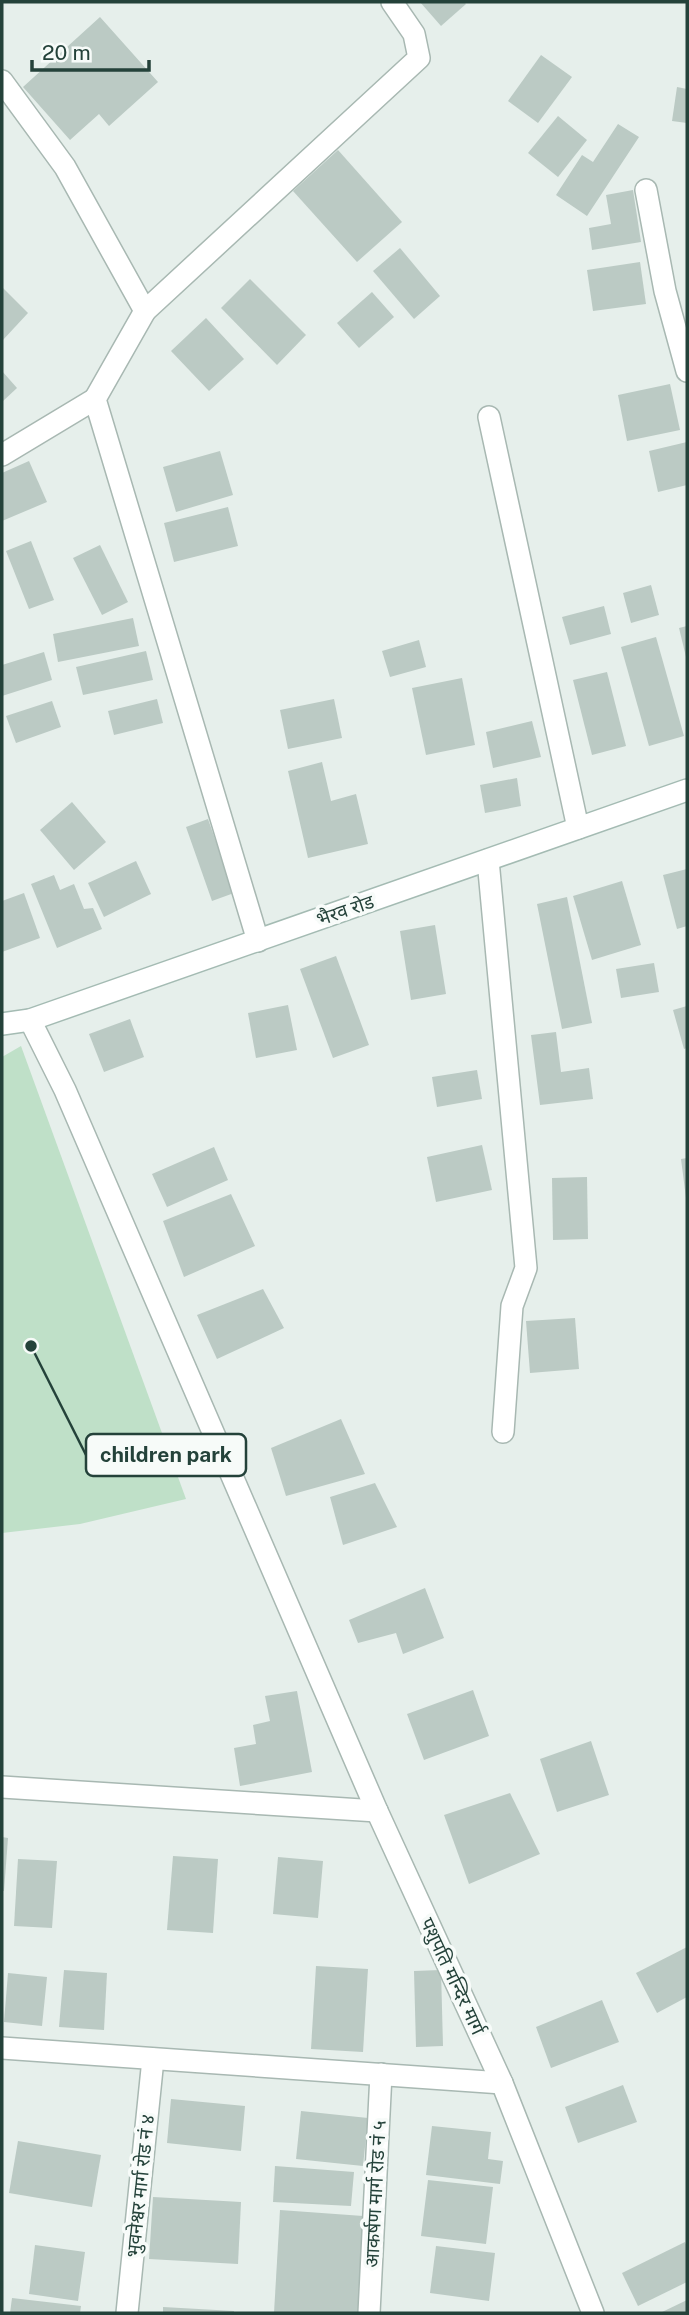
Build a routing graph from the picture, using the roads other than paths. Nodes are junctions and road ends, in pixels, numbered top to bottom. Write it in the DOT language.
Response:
graph roads {
  1 [pos="392,2"];
  2 [pos="2,81"];
  3 [pos="646,190"];
  4 [pos="145,311"];
  5 [pos="687,371"];
  6 [pos="95,399"];
  7 [pos="489,417"];
  8 [pos="2,455"];
  9 [pos="687,790"];
  10 [pos="578,828"];
  11 [pos="488,860"];
  12 [pos="258,941"];
  13 [pos="30,1020"];
  14 [pos="2,1024"];
  15 [pos="503,1432"];
  16 [pos="2,1787"];
  17 [pos="377,1811"];
  18 [pos="2,2048"];
  19 [pos="153,2059"];
  20 [pos="382,2074"];
  21 [pos="502,2083"];
  22 [pos="127,2313"];
  23 [pos="369,2313"];
  24 [pos="593,2313"];
  1 -- 4 [label="street"];
  2 -- 4 [label="street"];
  3 -- 5 [label="street"];
  4 -- 6 [label="street"];
  6 -- 8 [label="street"];
  6 -- 12 [label="street"];
  7 -- 10 [label="street"];
  9 -- 10 [label="street, भैरव रोड"];
  10 -- 11 [label="street, भैरव रोड"];
  11 -- 12 [label="street, भैरव रोड"];
  11 -- 15 [label="street"];
  12 -- 13 [label="street, भैरव रोड"];
  13 -- 14 [label="street, भैरव रोड"];
  13 -- 17 [label="street, पशुपति मन्दिर मार्ग"];
  16 -- 17 [label="street"];
  17 -- 21 [label="street, पशुपति मन्दिर मार्ग"];
  18 -- 19 [label="street"];
  19 -- 20 [label="street"];
  19 -- 22 [label="street, भुवनेश्वर मार्ग रोड नं ४"];
  20 -- 21 [label="street"];
  20 -- 23 [label="street, आकर्षण मार्ग रोड नं ५"];
  21 -- 24 [label="street, पशुपति मन्दिर मार्ग"];
}
